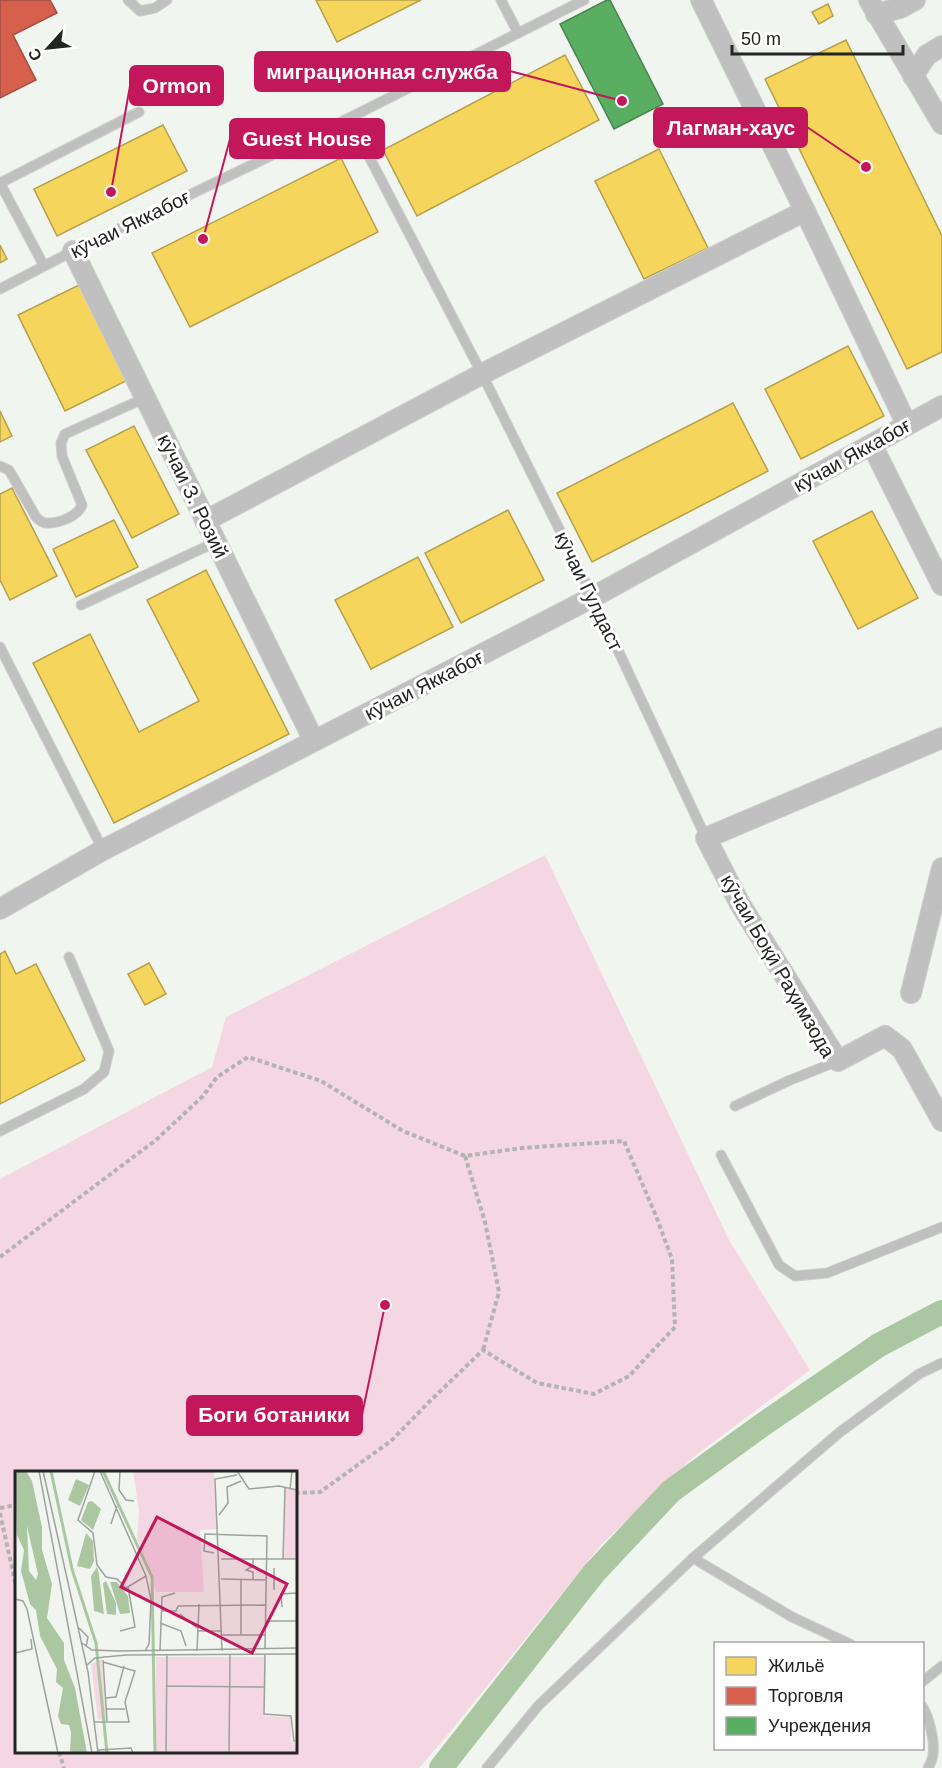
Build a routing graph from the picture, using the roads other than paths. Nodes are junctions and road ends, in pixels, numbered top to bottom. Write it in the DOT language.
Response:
graph roads {
  1 [pos="128,0"];
  2 [pos="167,0"];
  3 [pos="501,0"];
  4 [pos="584,0"];
  5 [pos="701,0"];
  6 [pos="915,0"];
  7 [pos="873,7"];
  8 [pos="518,33"];
  9 [pos="942,46"];
  10 [pos="913,76"];
  11 [pos="139,112"];
  12 [pos="349,118"];
  13 [pos="942,124"];
  14 [pos="0,183"];
  15 [pos="805,211"];
  16 [pos="73,251"];
  17 [pos="44,266"];
  18 [pos="0,289"];
  19 [pos="482,374"];
  20 [pos="145,398"];
  21 [pos="942,406"];
  22 [pos="908,424"];
  23 [pos="872,445"];
  24 [pos="0,466"];
  25 [pos="205,521"];
  26 [pos="216,542"];
  27 [pos="942,585"];
  28 [pos="593,597"];
  29 [pos="81,605"];
  30 [pos="0,647"];
  31 [pos="942,738"];
  32 [pos="314,741"];
  33 [pos="706,838"];
  34 [pos="103,850"];
  35 [pos="942,868"];
  36 [pos="0,909"];
  37 [pos="69,957"];
  38 [pos="911,993"];
  39 [pos="838,1060"];
  40 [pos="735,1106"];
  41 [pos="942,1121"];
  42 [pos="0,1131"];
  43 [pos="721,1155"];
  44 [pos="942,1227"];
  45 [pos="942,1363"];
  46 [pos="693,1558"];
  47 [pos="846,1642"];
  48 [pos="942,1666"];
  49 [pos="924,1680"];
  50 [pos="924,1709"];
  51 [pos="487,1768"];
  52 [pos="928,1768"];
  1 -- 2 [label="lane"];
  3 -- 8 [label="lane"];
  4 -- 8 [label="lane, кӯчаи Яккабоғ"];
  5 -- 15 [label="street"];
  6 -- 7 [label="street"];
  7 -- 10 [label="street"];
  8 -- 12 [label="lane, кӯчаи Яккабоғ"];
  9 -- 10 [label="street"];
  10 -- 13 [label="street"];
  11 -- 14 [label="lane"];
  12 -- 16 [label="lane, кӯчаи Яккабоғ"];
  12 -- 19 [label="lane, кӯчаи Гулдаст"];
  14 -- 17 [label="lane"];
  15 -- 19 [label="street"];
  15 -- 22 [label="street"];
  16 -- 17 [label="lane, кӯчаи Яккабоғ"];
  16 -- 20 [label="street, кӯчаи З. Розий"];
  17 -- 18 [label="lane, кӯчаи Яккабоғ"];
  19 -- 25 [label="street"];
  19 -- 28 [label="lane, кӯчаи Гулдаст"];
  20 -- 24 [label="lane"];
  20 -- 25 [label="street, кӯчаи З. Розий"];
  21 -- 22 [label="street, кӯчаи Яккабоғ"];
  22 -- 23 [label="street, кӯчаи Яккабоғ"];
  23 -- 27 [label="street"];
  23 -- 28 [label="street, кӯчаи Яккабоғ"];
  25 -- 26 [label="street, кӯчаи З. Розий"];
  26 -- 29 [label="lane"];
  26 -- 32 [label="street, кӯчаи З. Розий"];
  28 -- 32 [label="street, кӯчаи Яккабоғ"];
  28 -- 33 [label="lane, кӯчаи Гулдаст"];
  30 -- 34 [label="lane"];
  31 -- 33 [label="street"];
  32 -- 34 [label="street, кӯчаи Яккабоғ"];
  33 -- 39 [label="street, кӯчаи Боқӣ Раҳимзода"];
  34 -- 36 [label="street, кӯчаи Яккабоғ"];
  35 -- 38 [label="street"];
  37 -- 42 [label="lane"];
  39 -- 40 [label="lane, кӯчаи Боқӣ Раҳимзода"];
  39 -- 41 [label="street"];
  43 -- 44 [label="lane"];
  45 -- 46 [label="lane"];
  46 -- 47 [label="lane"];
  46 -- 51 [label="lane"];
  48 -- 49 [label="lane"];
  50 -- 52 [label="lane"];
}
